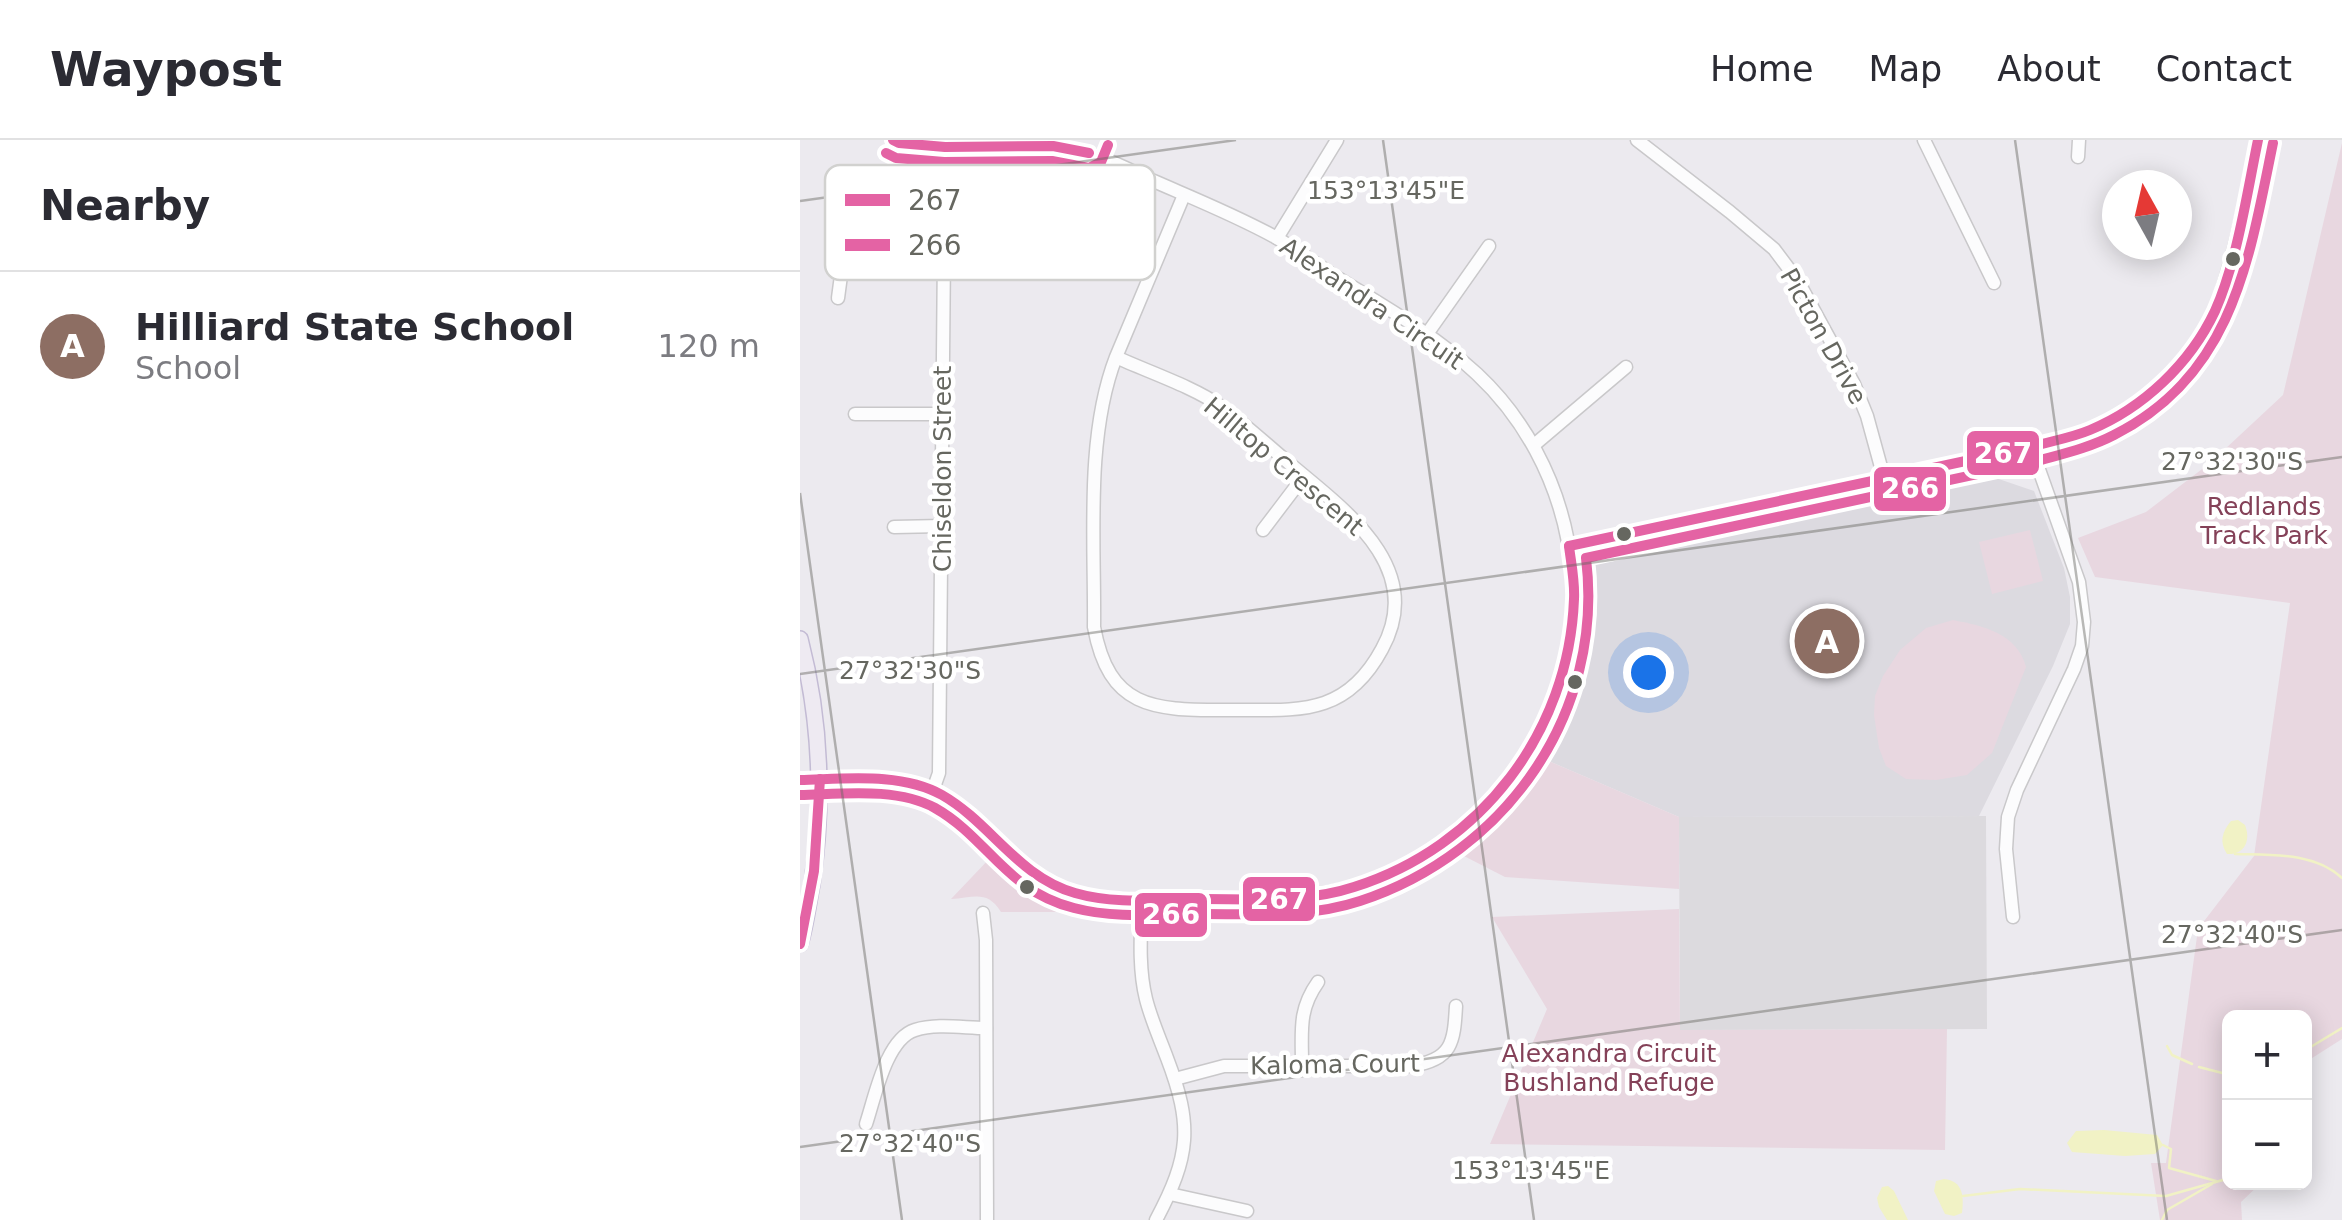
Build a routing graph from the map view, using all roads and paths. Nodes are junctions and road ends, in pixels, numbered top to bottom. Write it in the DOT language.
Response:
graph roads {
  1 [pos="893,140"];
  2 [pos="1337,140"];
  3 [pos="1637,140"];
  4 [pos="1924,140"];
  5 [pos="2080,140"];
  6 [pos="2258,140"];
  7 [pos="1091,146"];
  8 [pos="945,147"];
  9 [pos="2078,157"];
  10 [pos="945,165"];
  11 [pos="1128,165"];
  12 [pos="1155,179"];
  13 [pos="1184,194"];
  14 [pos="1276,238"];
  15 [pos="1489,246"];
  16 [pos="1155,264"];
  17 [pos="840,280"];
  18 [pos="943,280"];
  19 [pos="1148,280"];
  20 [pos="1994,283"];
  21 [pos="838,298"];
  22 [pos="1427,334"];
  23 [pos="1116,357"];
  24 [pos="1626,367"];
  25 [pos="855,414"];
  26 [pos="943,414"];
  27 [pos="1534,445"];
  28 [pos="2030,447"];
  29 [pos="1304,476"];
  30 [pos="1884,478"];
  31 [pos="894,526"];
  32 [pos="942,526"];
  33 [pos="1263,530"];
  34 [pos="1570,546"];
  35 [pos="800,640"];
  36 [pos="800,780"];
  37 [pos="820,780"];
  38 [pos="932,790"];
  39 [pos="1142,899"];
  40 [pos="983,913"];
  41 [pos="2013,917"];
  42 [pos="800,944"];
  43 [pos="1318,982"];
  44 [pos="1456,1006"];
  45 [pos="986,1028"];
  46 [pos="1302,1064"];
  47 [pos="1175,1078"];
  48 [pos="866,1124"];
  49 [pos="1170,1194"];
  50 [pos="1247,1212"];
  51 [pos="987,1220"];
  52 [pos="1156,1220"];
  1 -- 8 [label="street, Alexandra Circuit"];
  2 -- 14 [label="street"];
  3 -- 30 [label="street, Picton Drive"];
  4 -- 20 [label="street"];
  5 -- 9 [label="street"];
  6 -- 28 [label="street"];
  7 -- 8 [label="street, Alexandra Circuit"];
  7 -- 11 [label="street, Alexandra Circuit"];
  8 -- 10 [label="street, Chiseldon Street"];
  12 -- 13 [label="street, Alexandra Circuit"];
  13 -- 14 [label="street, Alexandra Circuit"];
  13 -- 16 [label="street, Hilltop Crescent"];
  14 -- 22 [label="street, Alexandra Circuit"];
  15 -- 22 [label="street"];
  17 -- 21 [label="street"];
  18 -- 26 [label="street, Chiseldon Street"];
  19 -- 23 [label="street, Hilltop Crescent"];
  22 -- 27 [label="street, Alexandra Circuit"];
  23 -- 29 [label="street, Hilltop Crescent"];
  23 -- 29 [label="street, Hilltop Crescent"];
  24 -- 27 [label="street"];
  25 -- 26 [label="street"];
  26 -- 32 [label="street, Chiseldon Street"];
  27 -- 34 [label="street, Alexandra Circuit"];
  28 -- 30 [label="street"];
  28 -- 41 [label="street"];
  29 -- 33 [label="street"];
  30 -- 34 [label="street"];
  31 -- 32 [label="street"];
  32 -- 38 [label="street, Chiseldon Street"];
  34 -- 39 [label="street, Alexandra Circuit"];
  35 -- 37 [label="main road"];
  36 -- 37 [label="street, Alexandra Circuit"];
  37 -- 38 [label="street, Alexandra Circuit"];
  37 -- 42 [label="main road"];
  38 -- 39 [label="street, Alexandra Circuit"];
  39 -- 47 [label="street"];
  40 -- 45 [label="street"];
  43 -- 46 [label="street"];
  44 -- 46 [label="street, Kaloma Court"];
  45 -- 48 [label="street"];
  45 -- 51 [label="street"];
  46 -- 47 [label="street, Kaloma Court"];
  47 -- 49 [label="street"];
  49 -- 50 [label="street"];
  49 -- 52 [label="street"];
}
